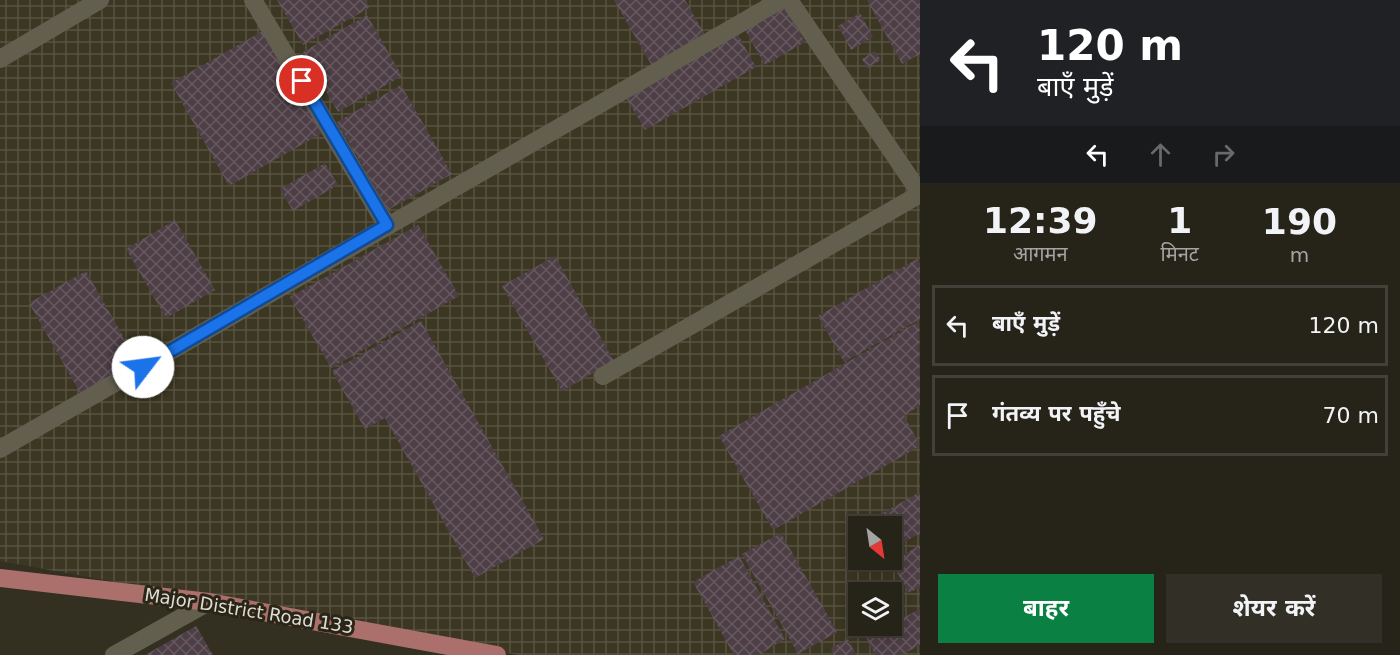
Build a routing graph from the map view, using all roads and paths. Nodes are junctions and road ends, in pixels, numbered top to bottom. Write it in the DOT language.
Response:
graph roads {
  1 [pos="100,0"];
  2 [pos="253,0"];
  3 [pos="781,0"];
  4 [pos="789,0"];
  5 [pos="0,59"];
  6 [pos="919,190"];
  7 [pos="387,225"];
  8 [pos="603,376"];
  9 [pos="0,449"];
  10 [pos="0,578"];
  11 [pos="209,602"];
  12 [pos="114,655"];
  13 [pos="497,655"];
  1 -- 5 [label="street"];
  2 -- 7 [label="street"];
  3 -- 7 [label="street"];
  4 -- 6 [label="street"];
  6 -- 8 [label="street"];
  7 -- 9 [label="street"];
  10 -- 11 [label="main road, Major District Road 133"];
  11 -- 12 [label="street"];
  11 -- 13 [label="main road, Major District Road 133"];
}
